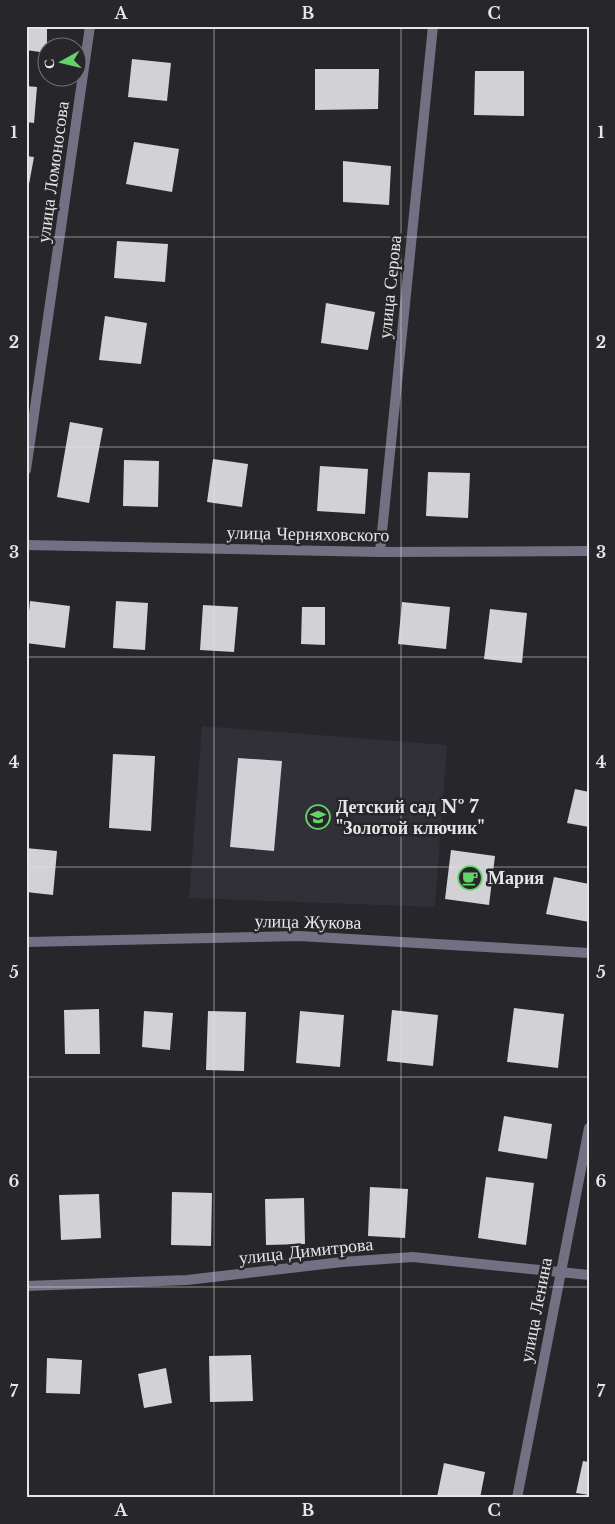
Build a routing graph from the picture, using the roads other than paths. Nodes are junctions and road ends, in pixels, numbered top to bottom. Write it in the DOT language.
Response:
graph roads {
  1 [pos="90,26"];
  2 [pos="433,26"];
  3 [pos="26,470"];
  4 [pos="26,546"];
  5 [pos="589,551"];
  6 [pos="380,552"];
  7 [pos="26,942"];
  8 [pos="589,953"];
  9 [pos="589,1128"];
  10 [pos="560,1272"];
  11 [pos="589,1276"];
  12 [pos="26,1286"];
  13 [pos="517,1498"];
  1 -- 3 [label="street, улица Ломоносова"];
  2 -- 6 [label="street, улица Серова"];
  4 -- 6 [label="street, улица Черняховского"];
  5 -- 6 [label="street, улица Черняховского"];
  7 -- 8 [label="street, улица Жукова"];
  9 -- 10 [label="street, улица Ленина"];
  10 -- 11 [label="street, улица Димитрова"];
  10 -- 12 [label="street, улица Димитрова"];
  10 -- 13 [label="street, улица Ленина"];
}
